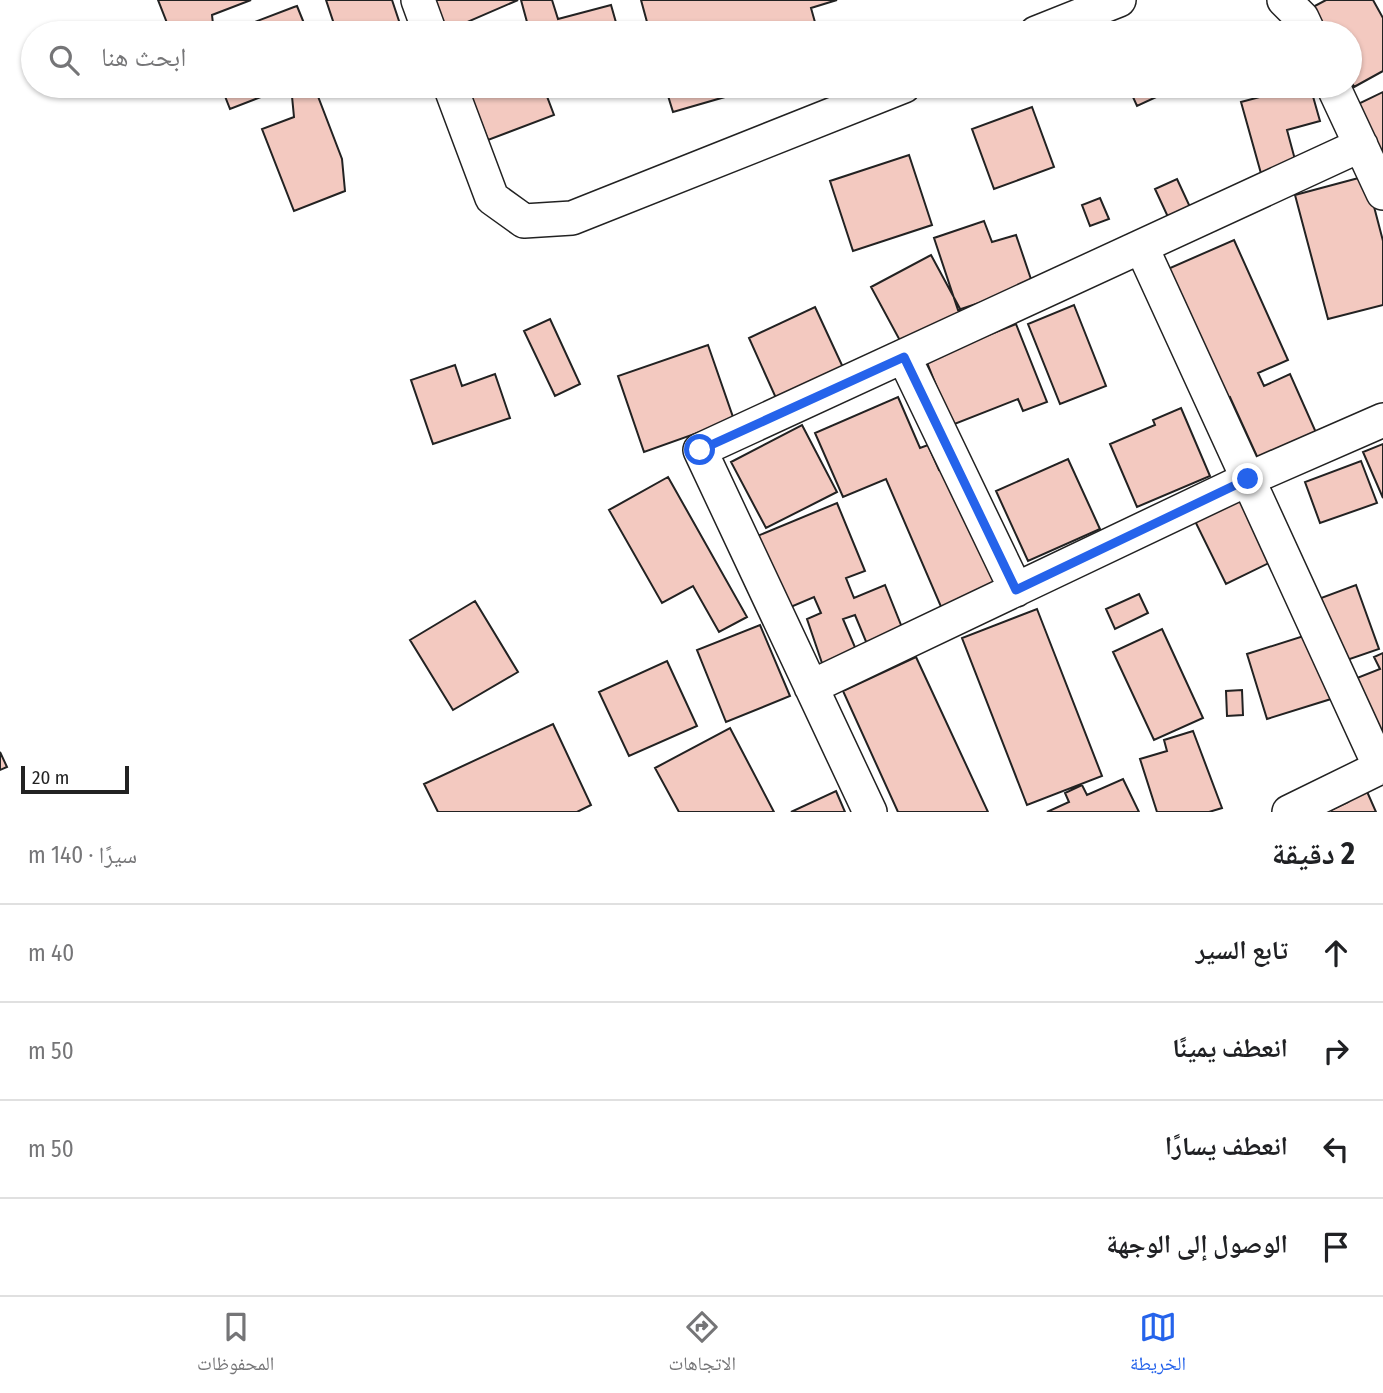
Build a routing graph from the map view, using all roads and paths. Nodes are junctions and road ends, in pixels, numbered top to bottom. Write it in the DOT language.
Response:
graph roads {
  1 [pos="418,0"];
  2 [pos="1119,0"];
  3 [pos="1284,0"];
  4 [pos="426,21"];
  5 [pos="1066,21"];
  6 [pos="1303,21"];
  7 [pos="454,98"];
  8 [pos="874,98"];
  9 [pos="1338,98"];
  10 [pos="1360,145"];
  11 [pos="1383,193"];
  12 [pos="1142,248"];
  13 [pos="904,357"];
  14 [pos="1383,420"];
  15 [pos="1248,479"];
  16 [pos="1016,590"];
  17 [pos="811,687"];
  18 [pos="1382,766"];
  19 [pos="870,812"];
  20 [pos="1289,812"];
  1 -- 4 [label="street"];
  2 -- 5 [label="street"];
  3 -- 6 [label="street"];
  7 -- 8 [label="street"];
  9 -- 10 [label="street"];
  10 -- 11 [label="street"];
  10 -- 12 [label="street"];
  12 -- 13 [label="street"];
  12 -- 15 [label="street"];
  13 -- 16 [label="street"];
  13 -- 17 [label="street"];
  14 -- 15 [label="street"];
  15 -- 16 [label="street"];
  15 -- 18 [label="street"];
  16 -- 17 [label="street"];
  17 -- 19 [label="street"];
  18 -- 20 [label="street"];
}
